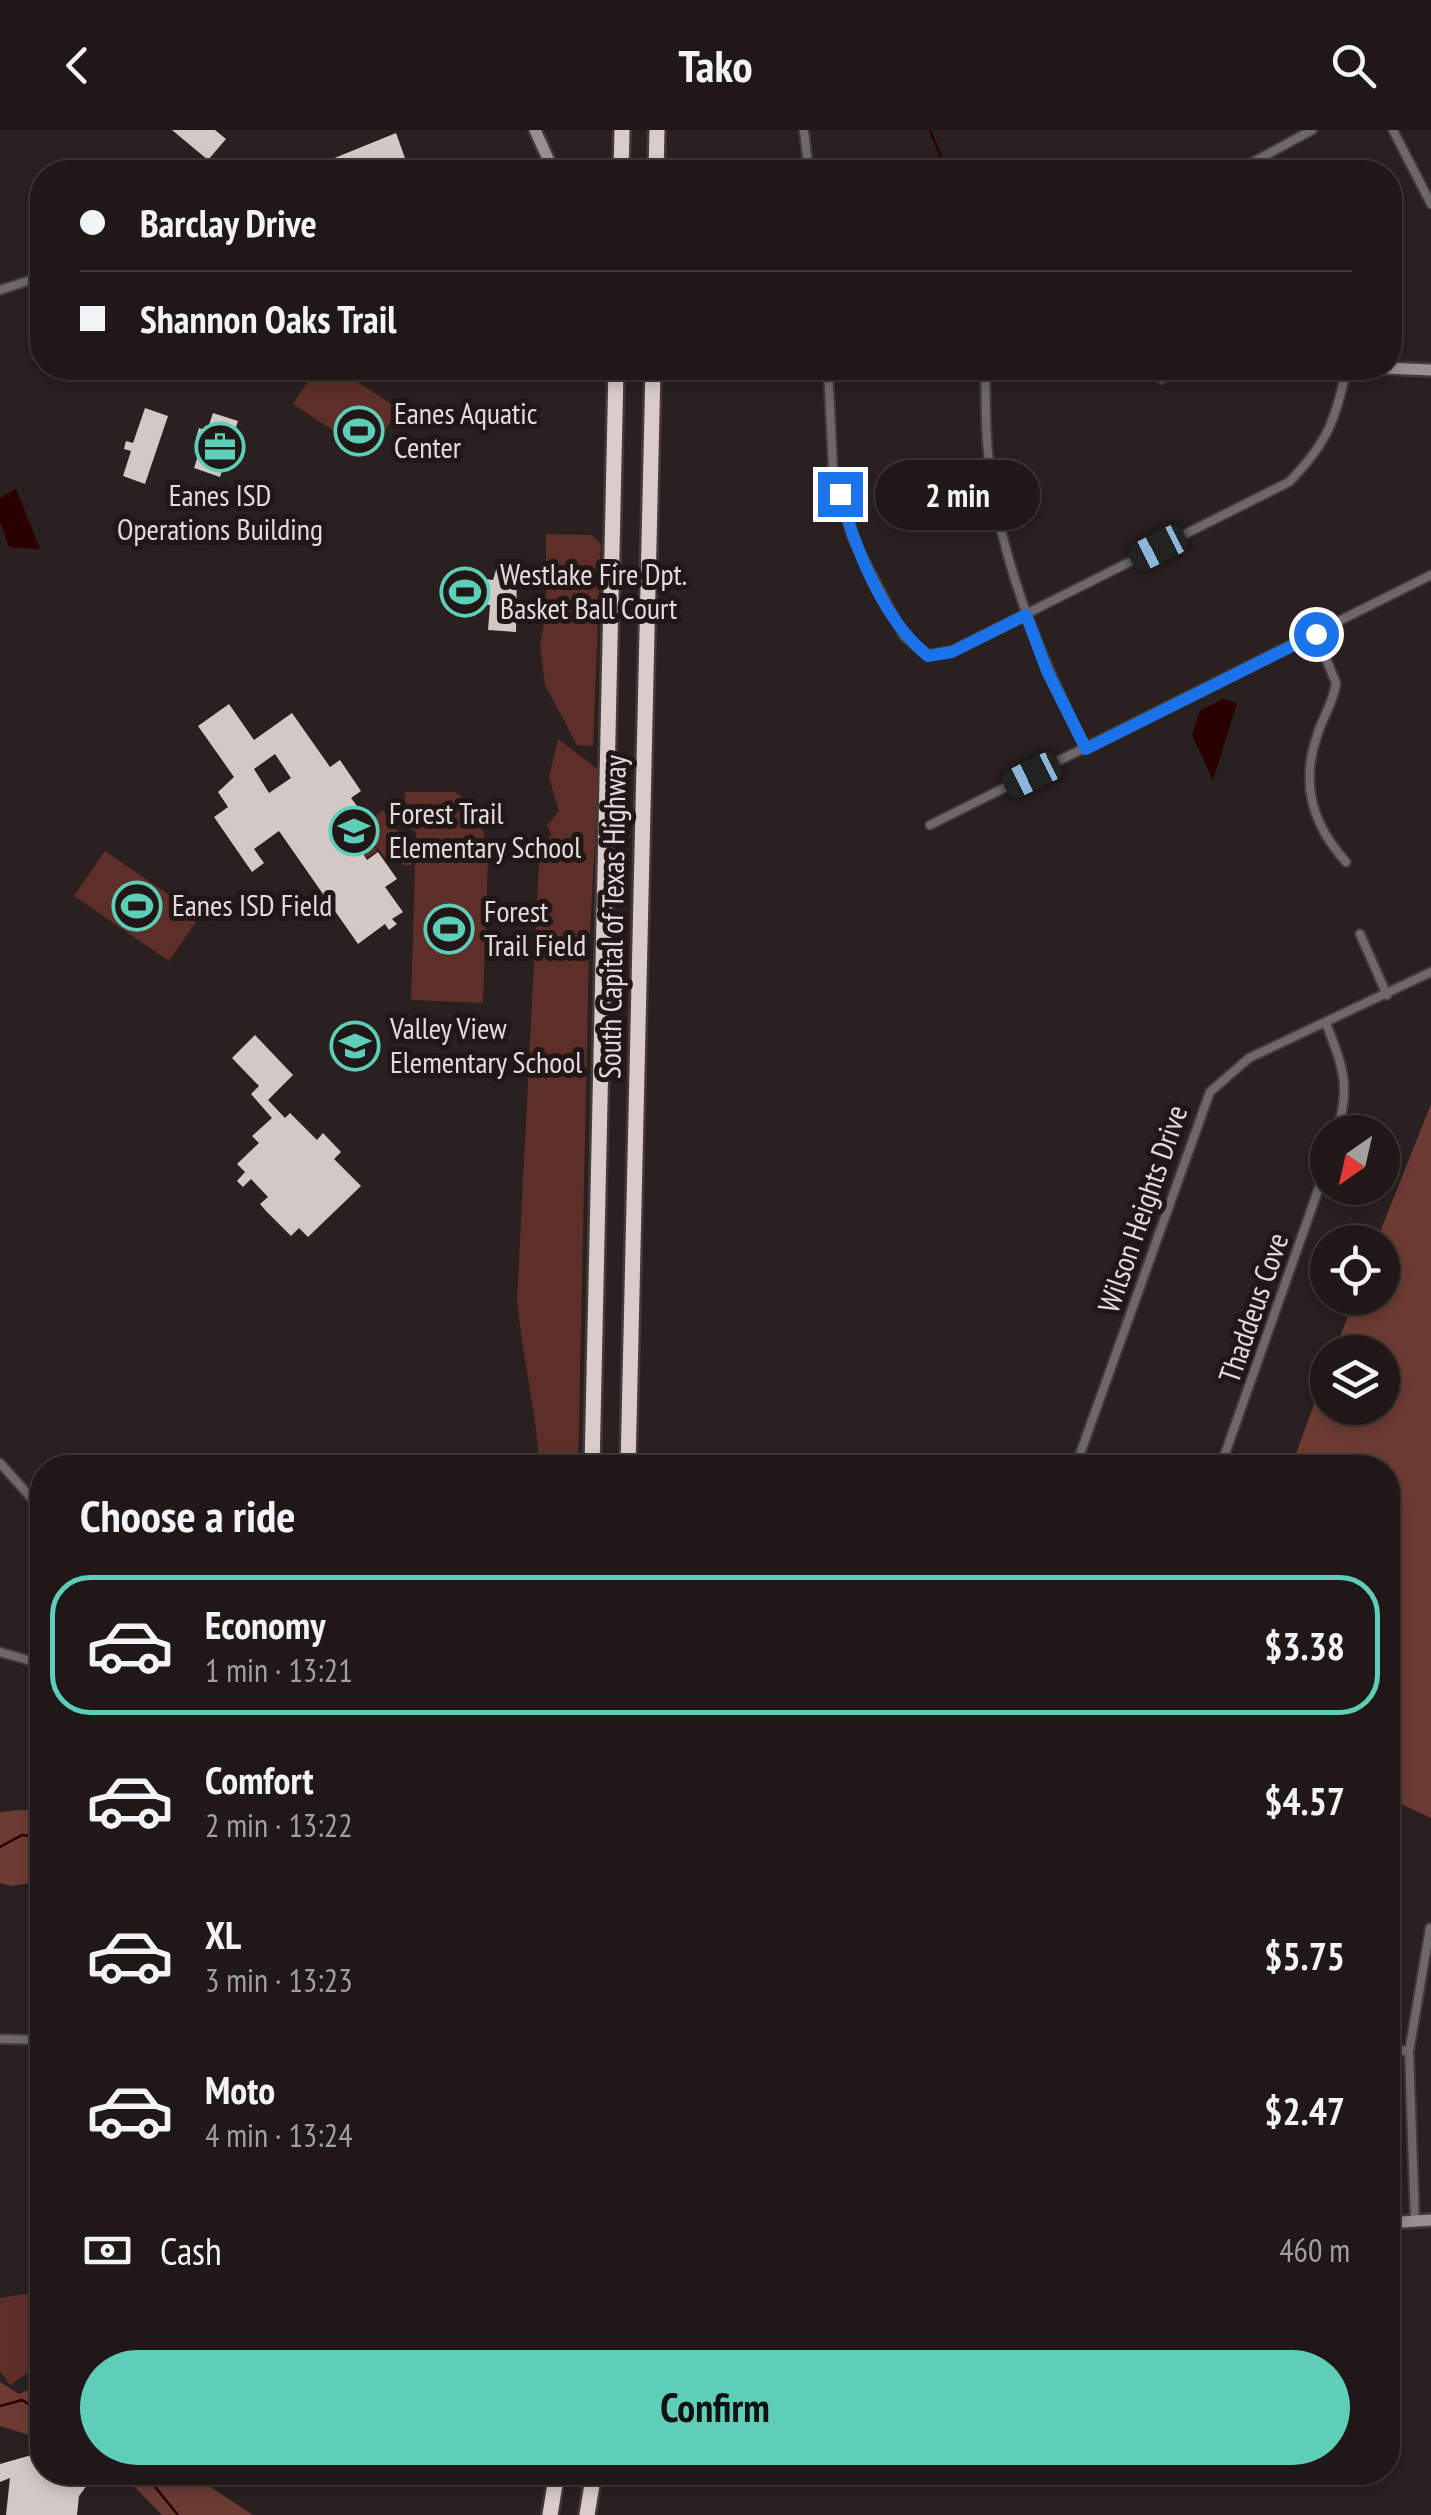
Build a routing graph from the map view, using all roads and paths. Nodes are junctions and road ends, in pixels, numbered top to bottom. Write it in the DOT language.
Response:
graph roads {
  1 [pos="535,130"];
  2 [pos="622,130"];
  3 [pos="657,130"];
  4 [pos="1312,130"];
  5 [pos="1393,130"];
  6 [pos="804,131"];
  7 [pos="549,160"];
  8 [pos="621,160"];
  9 [pos="656,160"];
  10 [pos="808,160"];
  11 [pos="1257,160"];
  12 [pos="1431,204"];
  13 [pos="30,280"];
  14 [pos="0,290"];
  15 [pos="1431,370"];
  16 [pos="1402,372"];
  17 [pos="616,380"];
  18 [pos="653,380"];
  19 [pos="829,380"];
  20 [pos="985,380"];
  21 [pos="1344,380"];
  22 [pos="1431,575"];
  23 [pos="1026,615"];
  24 [pos="1316,634"];
  25 [pos="1086,749"];
  26 [pos="930,824"];
  27 [pos="1346,862"];
  28 [pos="1360,934"];
  29 [pos="1431,972"];
  30 [pos="1386,995"];
  31 [pos="1326,1023"];
  32 [pos="1342,1115"];
  33 [pos="1313,1205"];
  34 [pos="592,1455"];
  35 [pos="628,1455"];
  36 [pos="1080,1455"];
  37 [pos="1225,1455"];
  38 [pos="0,1463"];
  39 [pos="30,1497"];
  40 [pos="0,1652"];
  41 [pos="30,1661"];
  42 [pos="1430,1928"];
  43 [pos="0,2039"];
  44 [pos="30,2040"];
  45 [pos="1400,2050"];
  46 [pos="1409,2052"];
  47 [pos="1431,2220"];
  48 [pos="1415,2221"];
  49 [pos="1400,2222"];
  50 [pos="555,2485"];
  51 [pos="592,2485"];
  52 [pos="550,2515"];
  53 [pos="586,2515"];
  1 -- 7 [label="street"];
  2 -- 8 [label="highway"];
  3 -- 9 [label="highway"];
  4 -- 11 [label="street"];
  5 -- 12 [label="street"];
  6 -- 10 [label="street"];
  13 -- 14 [label="street"];
  15 -- 16 [label="street"];
  17 -- 34 [label="highway, South Capital of Texas Highway"];
  18 -- 35 [label="highway, South Capital of Texas Highway"];
  19 -- 23 [label="street"];
  20 -- 23 [label="street"];
  21 -- 23 [label="street"];
  22 -- 24 [label="street"];
  23 -- 25 [label="street"];
  24 -- 25 [label="street"];
  24 -- 27 [label="street"];
  25 -- 26 [label="street"];
  28 -- 30 [label="street"];
  29 -- 30 [label="street, Wilson Heights Drive"];
  30 -- 31 [label="street, Wilson Heights Drive"];
  31 -- 32 [label="street"];
  31 -- 36 [label="street, Wilson Heights Drive"];
  33 -- 37 [label="street, Thaddeus Cove"];
  38 -- 39 [label="street"];
  40 -- 41 [label="street"];
  42 -- 46 [label="street"];
  43 -- 44 [label="street"];
  45 -- 46 [label="street"];
  46 -- 48 [label="street"];
  47 -- 48 [label="street"];
  48 -- 49 [label="street"];
  50 -- 52 [label="highway"];
  51 -- 53 [label="highway"];
}
